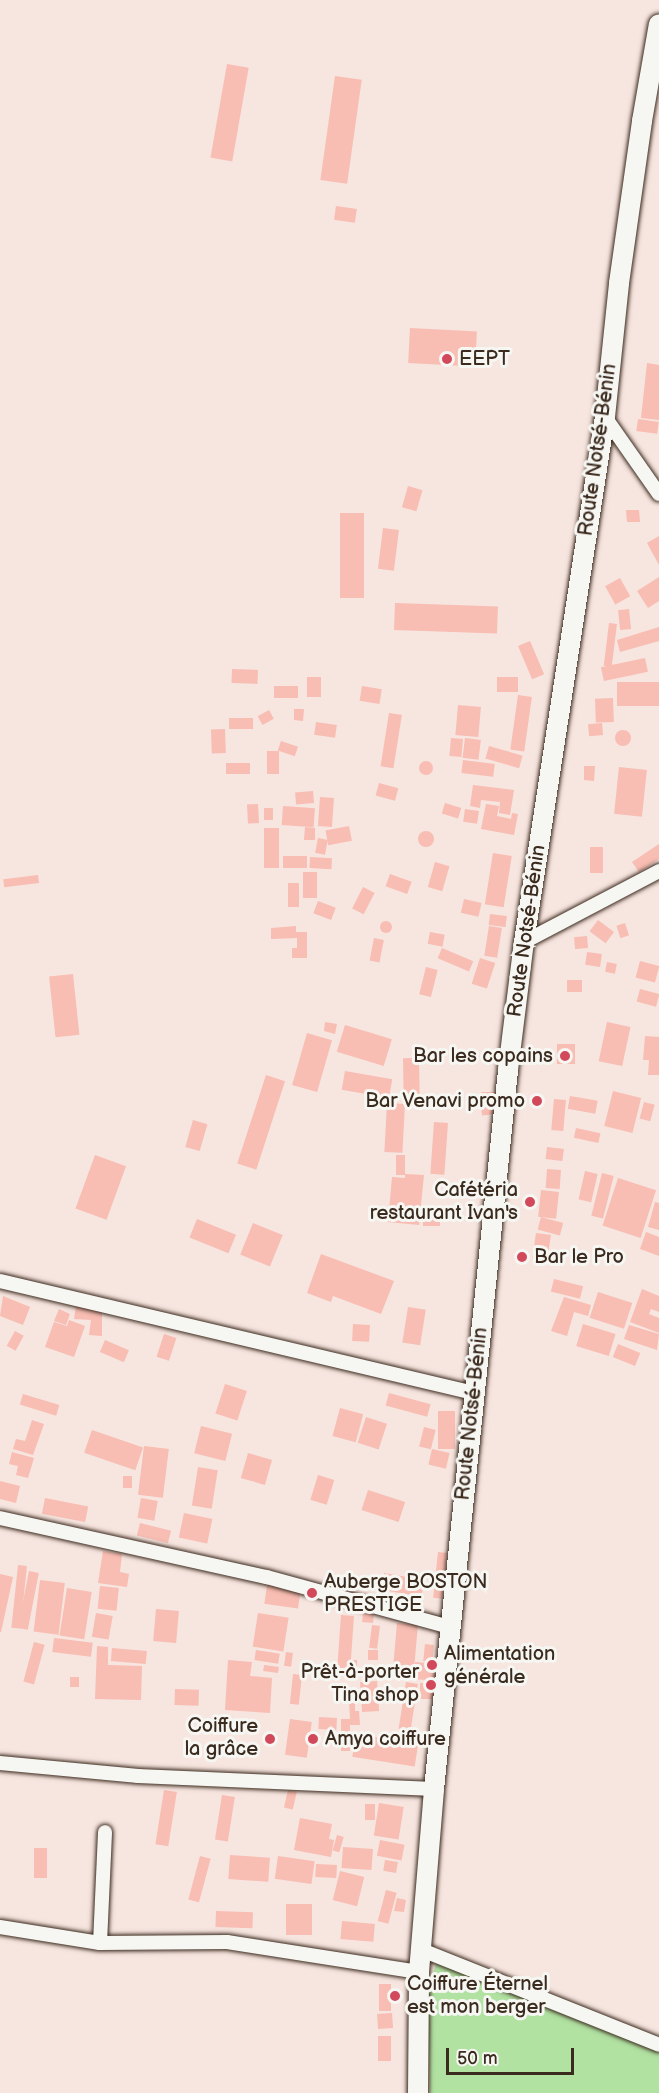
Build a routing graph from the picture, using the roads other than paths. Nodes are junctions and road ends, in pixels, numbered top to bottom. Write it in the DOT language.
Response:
graph roads {
  1 [pos="659,24"];
  2 [pos="605,417"];
  3 [pos="659,494"];
  4 [pos="659,871"];
  5 [pos="524,942"];
  6 [pos="0,1281"];
  7 [pos="475,1393"];
  8 [pos="0,1518"];
  9 [pos="450,1627"];
  10 [pos="0,1763"];
  11 [pos="434,1789"];
  12 [pos="105,1832"];
  13 [pos="0,1927"];
  14 [pos="100,1943"];
  15 [pos="422,1950"];
  16 [pos="420,1972"];
  17 [pos="659,2044"];
  18 [pos="418,2093"];
  1 -- 2 [label="main road, Route Notsé-Bénin"];
  2 -- 3 [label="street"];
  2 -- 5 [label="main road, Route Notsé-Bénin"];
  4 -- 5 [label="street"];
  5 -- 7 [label="main road, Route Notsé-Bénin"];
  6 -- 7 [label="street"];
  7 -- 9 [label="main road, Route Notsé-Bénin"];
  8 -- 9 [label="street"];
  9 -- 11 [label="main road, Route Notsé-Bénin"];
  10 -- 11 [label="street"];
  11 -- 15 [label="main road, Route Notsé-Bénin"];
  12 -- 14 [label="street"];
  13 -- 14 [label="street"];
  14 -- 16 [label="street"];
  15 -- 16 [label="main road, Route Notsé-Bénin"];
  15 -- 17 [label="street"];
  16 -- 18 [label="main road, Route Notsé-Bénin"];
}
